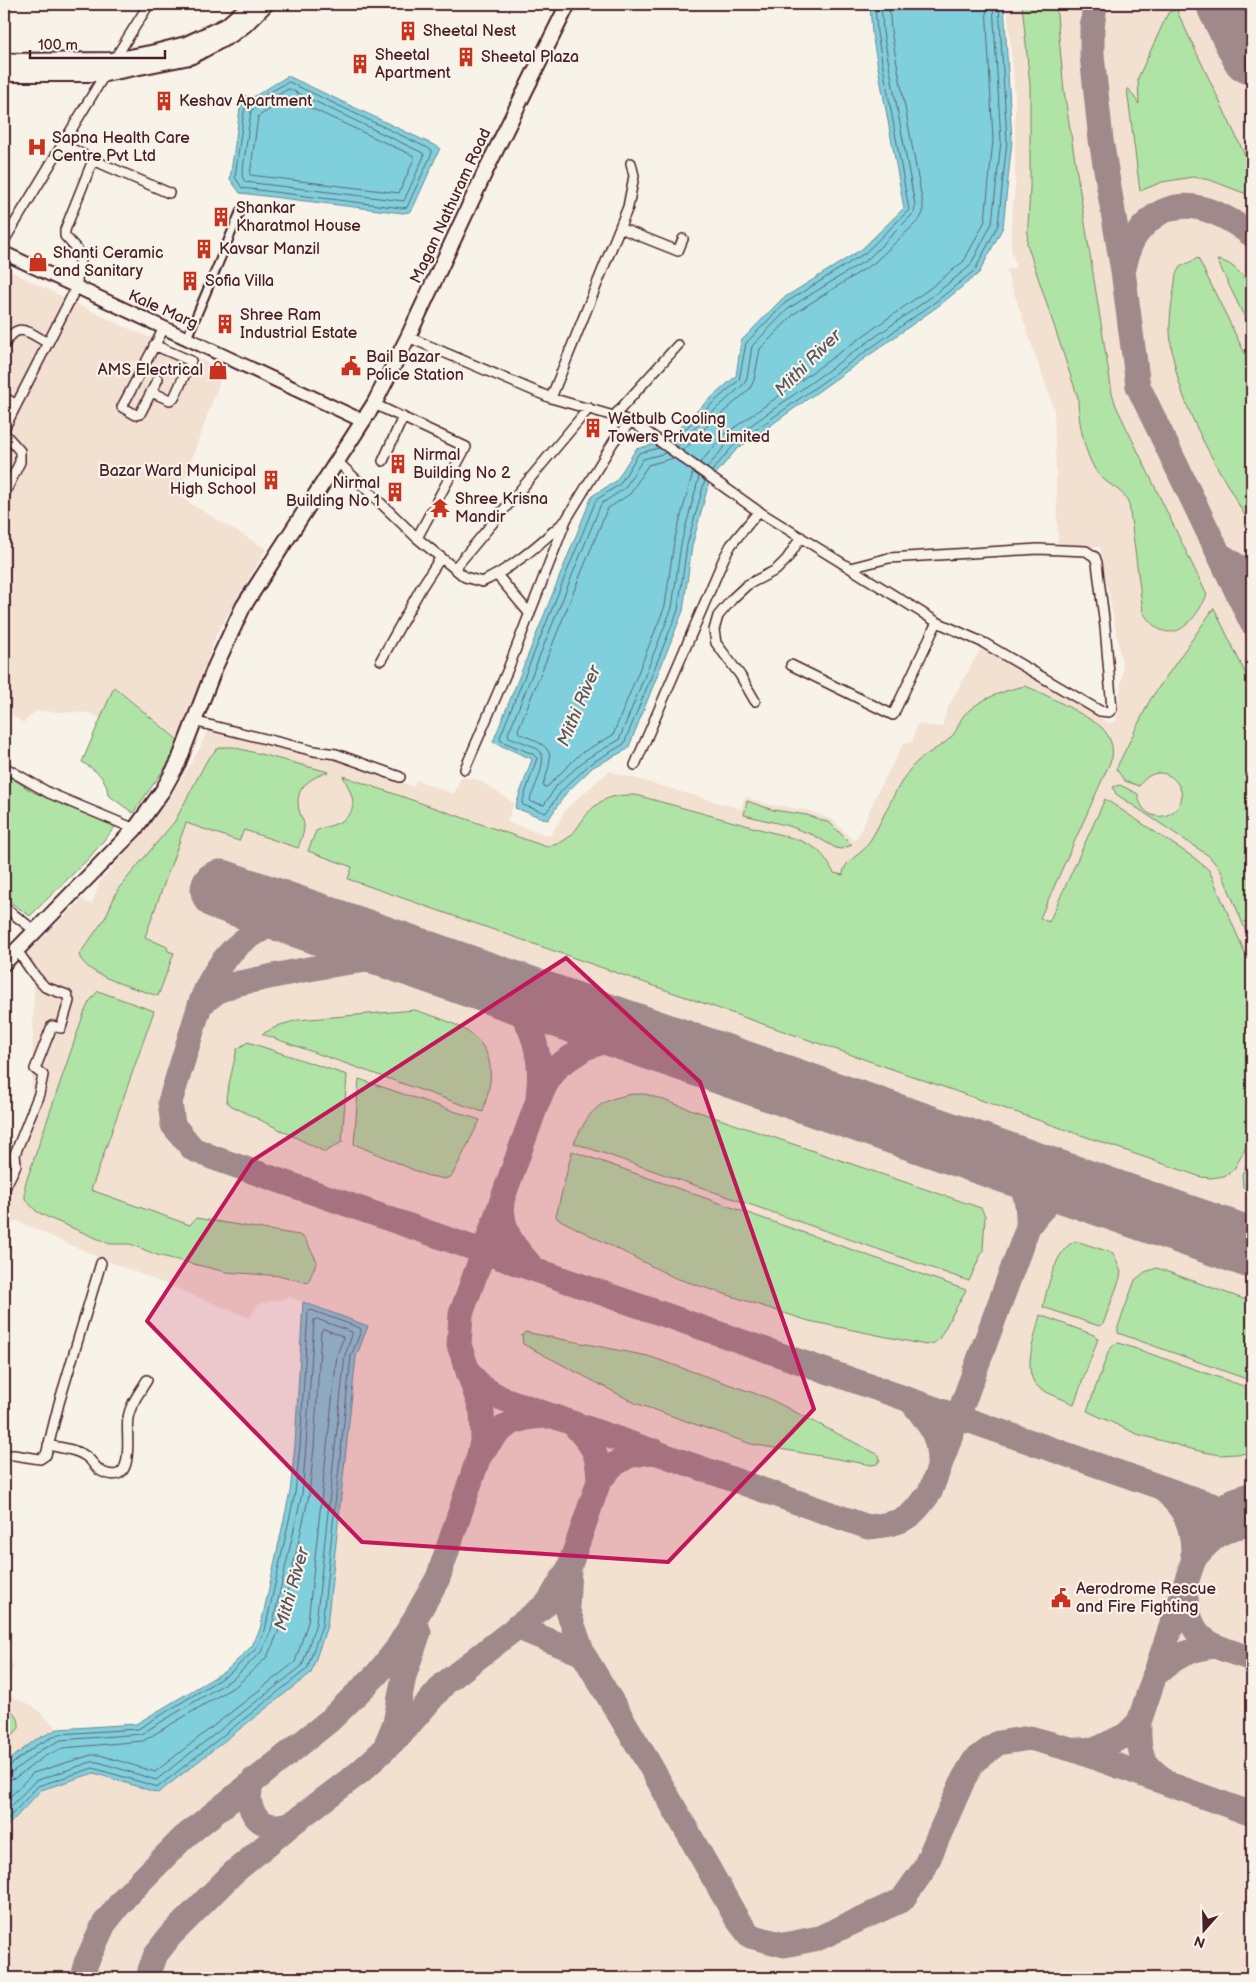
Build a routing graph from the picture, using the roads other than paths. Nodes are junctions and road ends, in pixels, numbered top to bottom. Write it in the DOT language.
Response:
graph roads {
  1 [pos="149,4"];
  2 [pos="251,4"];
  3 [pos="266,4"];
  4 [pos="568,4"];
  5 [pos="114,60"];
  6 [pos="4,61"];
  7 [pos="4,74"];
  8 [pos="106,74"];
  9 [pos="63,144"];
  10 [pos="93,160"];
  11 [pos="631,163"];
  12 [pos="169,193"];
  13 [pos="241,210"];
  14 [pos="620,228"];
  15 [pos="683,240"];
  16 [pos="4,241"];
  17 [pos="4,253"];
  18 [pos="76,288"];
  19 [pos="164,328"];
  20 [pos="408,337"];
  21 [pos="190,340"];
  22 [pos="48,343"];
  23 [pos="4,345"];
  24 [pos="154,345"];
  25 [pos="678,346"];
  26 [pos="186,358"];
  27 [pos="158,379"];
  28 [pos="152,392"];
  29 [pos="4,397"];
  30 [pos="551,398"];
  31 [pos="374,404"];
  32 [pos="16,405"];
  33 [pos="588,408"];
  34 [pos="614,416"];
  35 [pos="402,417"];
  36 [pos="363,421"];
  37 [pos="630,421"];
  38 [pos="4,431"];
  39 [pos="383,461"];
  40 [pos="338,462"];
  41 [pos="4,495"];
  42 [pos="757,510"];
  43 [pos="566,520"];
  44 [pos="801,537"];
  45 [pos="417,538"];
  46 [pos="441,557"];
  47 [pos="455,568"];
  48 [pos="850,568"];
  49 [pos="497,575"];
  50 [pos="530,614"];
  51 [pos="937,622"];
  52 [pos="381,660"];
  53 [pos="791,665"];
  54 [pos="755,700"];
  55 [pos="193,722"];
  56 [pos="635,765"];
  57 [pos="4,767"];
  58 [pos="465,768"];
  59 [pos="400,777"];
  60 [pos="134,829"];
  61 [pos="4,907"];
  62 [pos="34,930"];
  63 [pos="16,949"];
  64 [pos="4,963"];
  65 [pos="4,1190"];
  66 [pos="100,1263"];
  67 [pos="147,1380"];
  68 [pos="48,1445"];
  69 [pos="4,1455"];
  1 -- 5 [label="street"];
  2 -- 5 [label="main road"];
  3 -- 8 [label="main road"];
  4 -- 20 [label="main road, Magan Nathuram Road"];
  5 -- 6 [label="main road"];
  7 -- 8 [label="main road"];
  8 -- 9 [label="street"];
  9 -- 10 [label="street"];
  9 -- 16 [label="street"];
  10 -- 12 [label="street"];
  10 -- 18 [label="street"];
  11 -- 14 [label="street"];
  13 -- 21 [label="street"];
  14 -- 15 [label="street"];
  14 -- 30 [label="street"];
  17 -- 18 [label="main road, Kale Marg"];
  18 -- 19 [label="main road, Kale Marg"];
  18 -- 22 [label="street"];
  19 -- 21 [label="main road, Kale Marg"];
  19 -- 24 [label="street"];
  20 -- 30 [label="street"];
  20 -- 31 [label="main road, Magan Nathuram Road"];
  21 -- 26 [label="street"];
  21 -- 36 [label="main road, Kale Marg"];
  22 -- 23 [label="street"];
  22 -- 32 [label="street"];
  24 -- 26 [label="street"];
  24 -- 28 [label="street"];
  25 -- 34 [label="street"];
  26 -- 28 [label="street"];
  27 -- 28 [label="street"];
  29 -- 32 [label="street"];
  30 -- 33 [label="street"];
  31 -- 35 [label="street"];
  31 -- 36 [label="main road, Magan Nathuram Road"];
  32 -- 38 [label="street"];
  33 -- 34 [label="street"];
  33 -- 47 [label="street"];
  34 -- 37 [label="street"];
  35 -- 39 [label="street"];
  35 -- 45 [label="street"];
  36 -- 40 [label="main road, Magan Nathuram Road"];
  37 -- 42 [label="street"];
  37 -- 43 [label="street"];
  38 -- 41 [label="street"];
  40 -- 45 [label="street"];
  40 -- 55 [label="main road, Magan Nathuram Road"];
  42 -- 44 [label="street"];
  42 -- 56 [label="street"];
  43 -- 49 [label="street"];
  43 -- 50 [label="street"];
  44 -- 48 [label="street"];
  44 -- 54 [label="street"];
  45 -- 46 [label="street"];
  46 -- 47 [label="street"];
  46 -- 52 [label="street"];
  47 -- 49 [label="street"];
  48 -- 51 [label="street"];
  48 -- 51 [label="street"];
  49 -- 50 [label="street"];
  50 -- 58 [label="street"];
  51 -- 53 [label="street"];
  55 -- 59 [label="street"];
  55 -- 60 [label="main road, Magan Nathuram Road"];
  57 -- 60 [label="street"];
  60 -- 62 [label="main road, Magan Nathuram Road"];
  61 -- 62 [label="street"];
  62 -- 63 [label="main road, Magan Nathuram Road"];
  63 -- 64 [label="main road, Magan Nathuram Road"];
  63 -- 65 [label="street"];
  66 -- 68 [label="street"];
  67 -- 68 [label="street"];
  68 -- 69 [label="street"];
}
